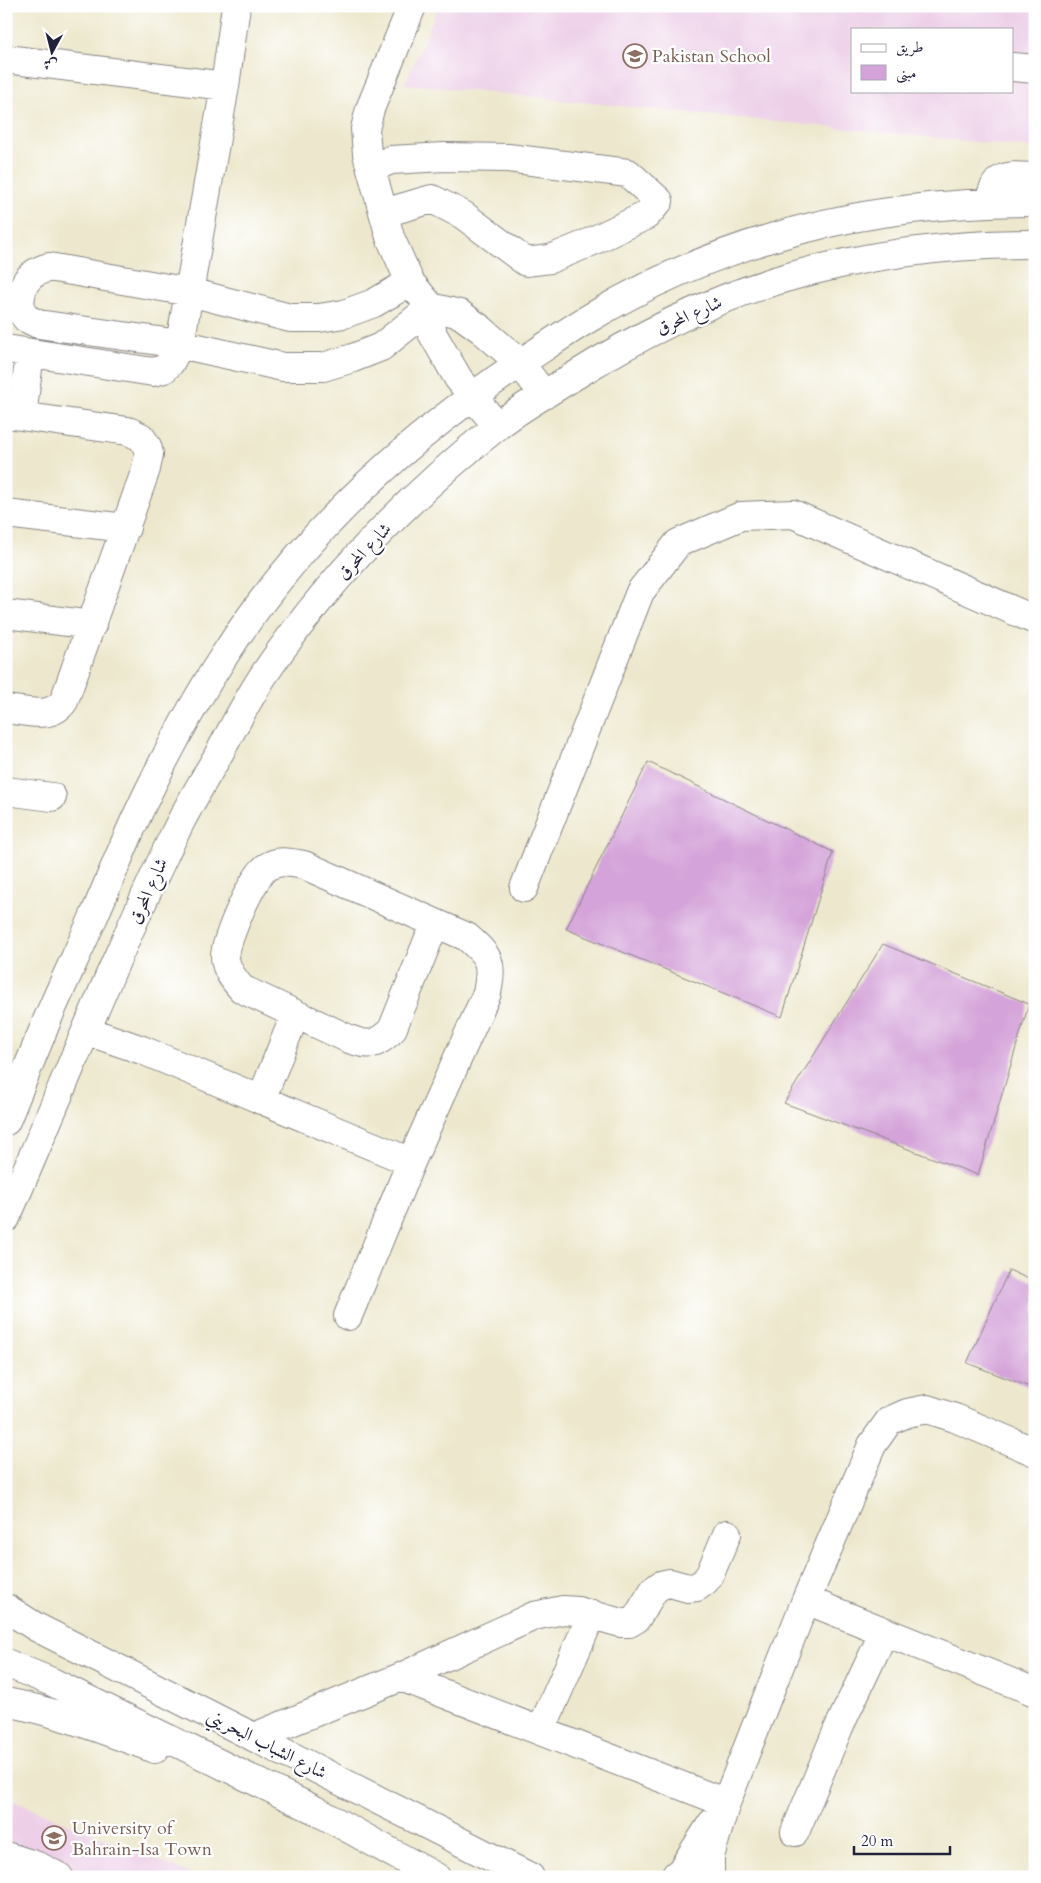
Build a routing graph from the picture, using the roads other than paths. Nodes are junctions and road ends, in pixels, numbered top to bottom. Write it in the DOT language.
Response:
graph roads {
  1 [pos="236,6"];
  2 [pos="412,6"];
  3 [pos="6,59"];
  4 [pos="225,86"];
  5 [pos="371,168"];
  6 [pos="1035,176"];
  7 [pos="990,202"];
  8 [pos="1035,202"];
  9 [pos="384,212"];
  10 [pos="1035,244"];
  11 [pos="410,282"];
  12 [pos="190,292"];
  13 [pos="431,307"];
  14 [pos="180,344"];
  15 [pos="18,351"];
  16 [pos="520,363"];
  17 [pos="472,395"];
  18 [pos="544,395"];
  19 [pos="14,415"];
  20 [pos="497,426"];
  21 [pos="6,514"];
  22 [pos="126,528"];
  23 [pos="6,614"];
  24 [pos="1035,620"];
  25 [pos="92,625"];
  26 [pos="6,709"];
  27 [pos="6,791"];
  28 [pos="52,797"];
  29 [pos="524,888"];
  30 [pos="435,923"];
  31 [pos="295,1015"];
  32 [pos="87,1031"];
  33 [pos="260,1100"];
  34 [pos="6,1121"];
  35 [pos="412,1162"];
  36 [pos="6,1218"];
  37 [pos="348,1316"];
  38 [pos="1035,1452"];
  39 [pos="727,1534"];
  40 [pos="806,1600"];
  41 [pos="6,1608"];
  42 [pos="592,1614"];
  43 [pos="884,1632"];
  44 [pos="6,1663"];
  45 [pos="401,1677"];
  46 [pos="1035,1692"];
  47 [pos="6,1702"];
  48 [pos="541,1730"];
  49 [pos="254,1737"];
  50 [pos="726,1803"];
  51 [pos="316,1810"];
  52 [pos="795,1832"];
  53 [pos="6,1856"];
  54 [pos="59,1877"];
  55 [pos="436,1877"];
  56 [pos="530,1877"];
  57 [pos="674,1877"];
  58 [pos="710,1877"];
  1 -- 4 [label="street"];
  2 -- 5 [label="street"];
  3 -- 4 [label="street"];
  4 -- 12 [label="street"];
  5 -- 9 [label="street"];
  5 -- 9 [label="street"];
  6 -- 7 [label="street"];
  7 -- 8 [label="street"];
  7 -- 16 [label="street"];
  9 -- 11 [label="street"];
  10 -- 18 [label="street, شارع المحرق"];
  11 -- 12 [label="street"];
  11 -- 13 [label="street"];
  12 -- 14 [label="street"];
  12 -- 14 [label="street"];
  13 -- 14 [label="street"];
  13 -- 16 [label="street"];
  13 -- 17 [label="street"];
  14 -- 15 [label="street"];
  15 -- 19 [label="street"];
  16 -- 17 [label="street"];
  16 -- 18 [label="street"];
  17 -- 20 [label="street"];
  17 -- 34 [label="street"];
  18 -- 20 [label="street, شارع المحرق"];
  19 -- 22 [label="street"];
  20 -- 32 [label="street, شارع المحرق"];
  21 -- 22 [label="street"];
  22 -- 25 [label="street"];
  23 -- 25 [label="street"];
  24 -- 29 [label="street"];
  25 -- 26 [label="street"];
  27 -- 28 [label="street"];
  30 -- 31 [label="street"];
  30 -- 31 [label="street"];
  30 -- 35 [label="street"];
  31 -- 33 [label="street"];
  32 -- 33 [label="street"];
  32 -- 36 [label="street, شارع المحرق"];
  33 -- 35 [label="street"];
  35 -- 37 [label="street"];
  38 -- 40 [label="street"];
  39 -- 42 [label="street"];
  40 -- 43 [label="street"];
  40 -- 50 [label="street"];
  41 -- 49 [label="street, شارع الشباب البحريني"];
  42 -- 45 [label="street"];
  42 -- 48 [label="street"];
  43 -- 46 [label="street"];
  43 -- 52 [label="street"];
  44 -- 51 [label="street"];
  45 -- 48 [label="street"];
  45 -- 49 [label="street"];
  47 -- 51 [label="street"];
  48 -- 50 [label="street"];
  49 -- 56 [label="street, شارع الشباب البحريني"];
  50 -- 57 [label="street"];
  50 -- 58 [label="street"];
  51 -- 55 [label="street"];
  53 -- 54 [label="street"];
}
